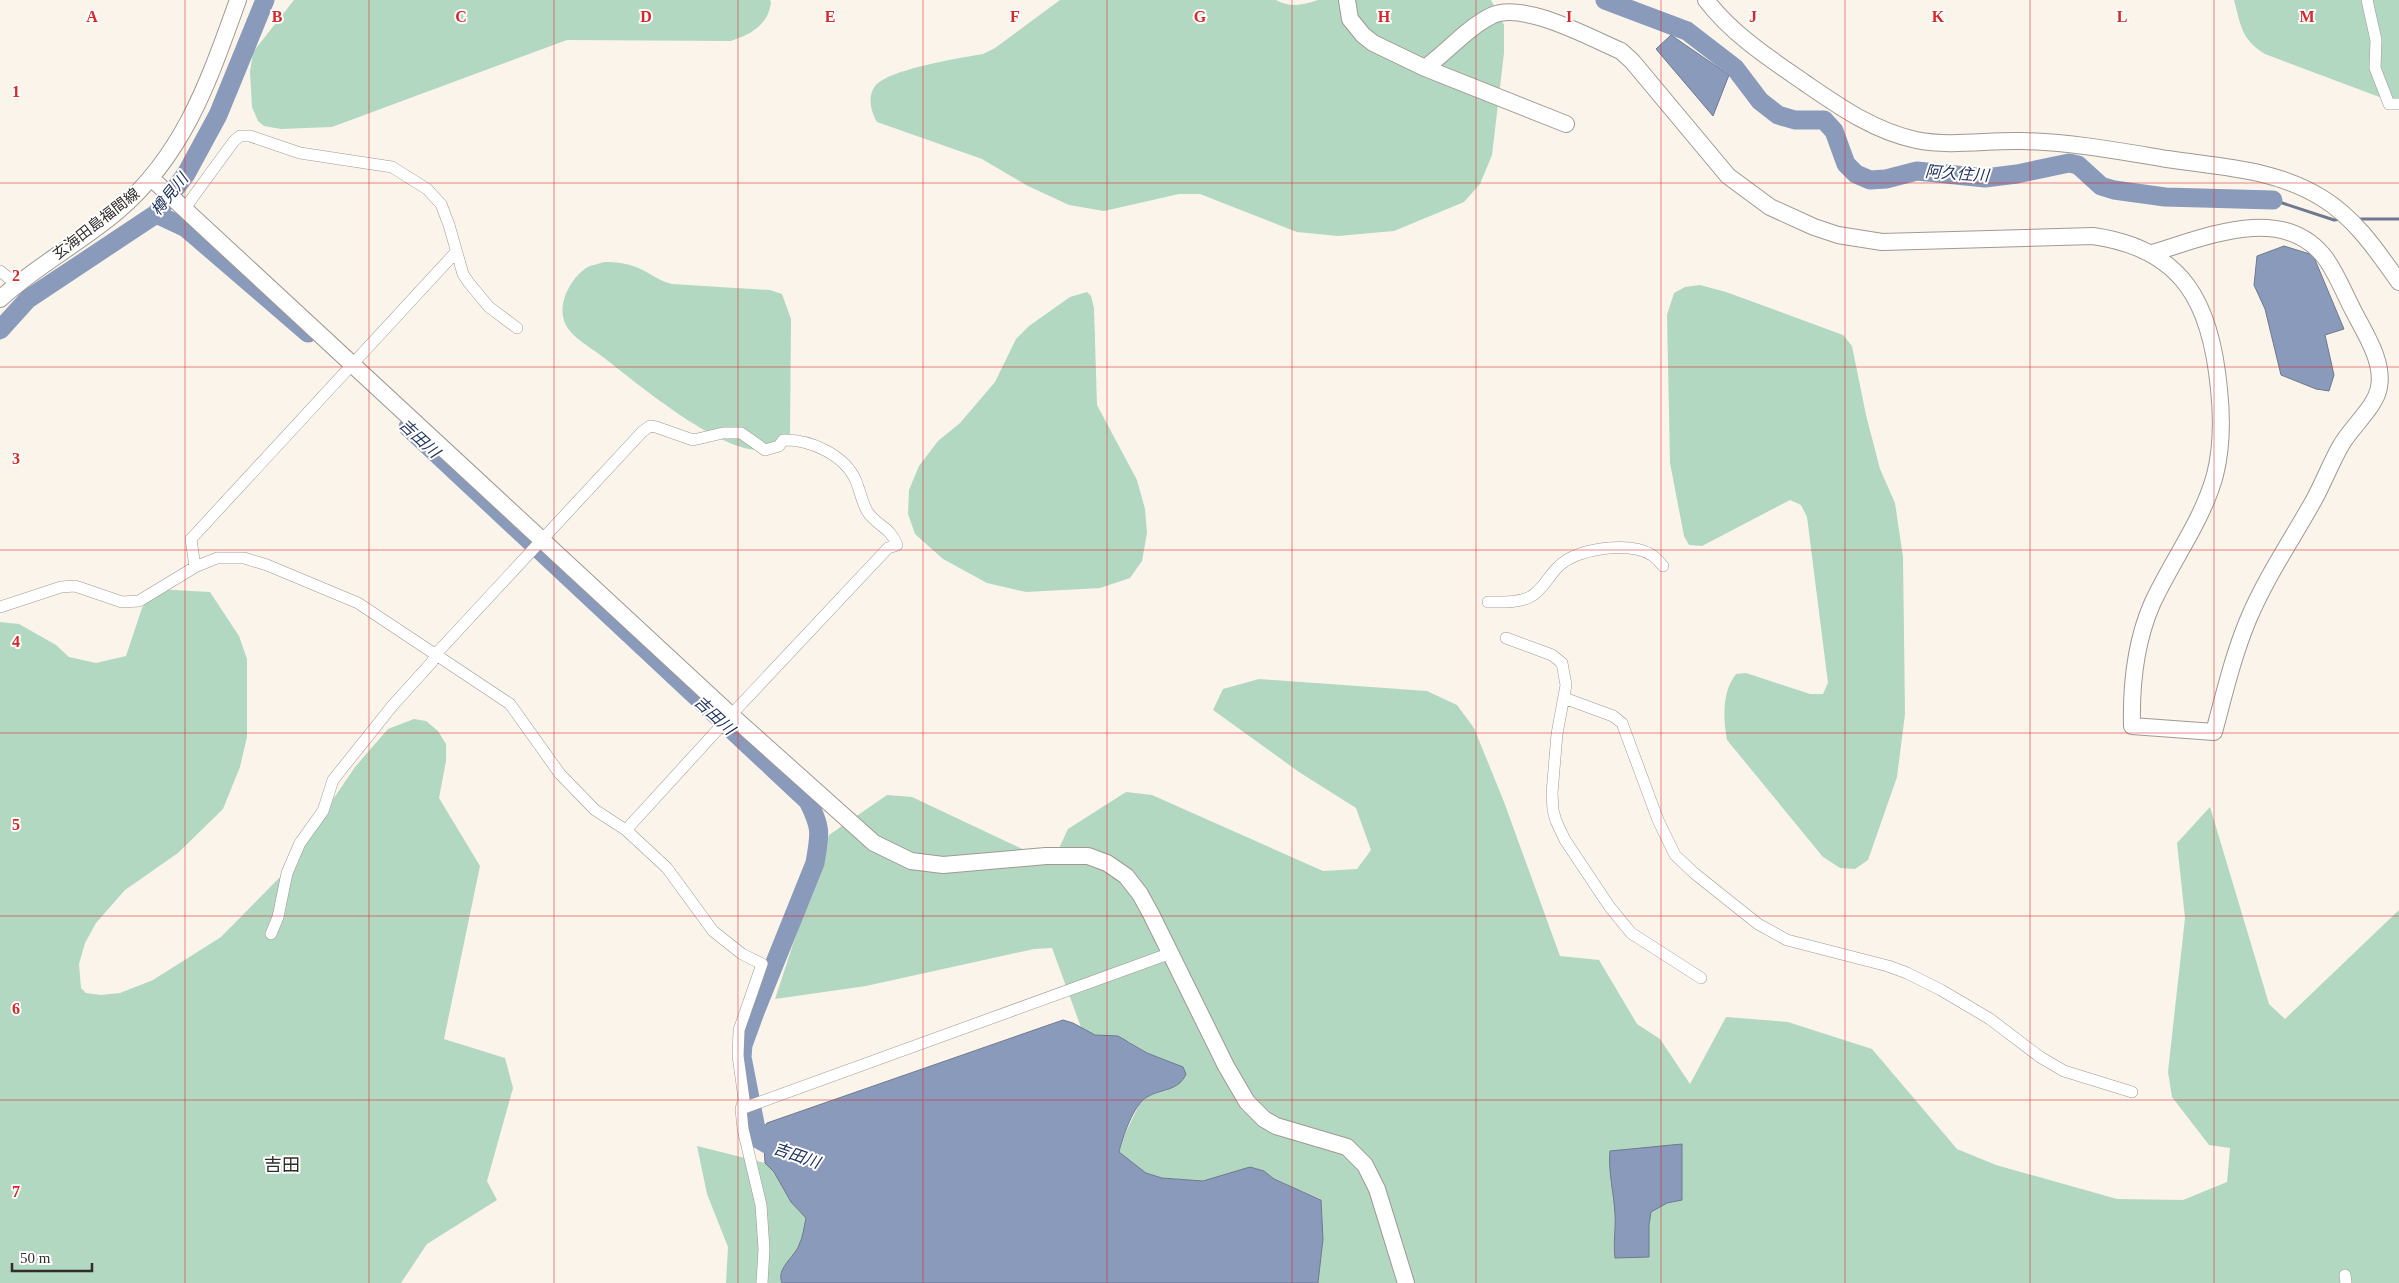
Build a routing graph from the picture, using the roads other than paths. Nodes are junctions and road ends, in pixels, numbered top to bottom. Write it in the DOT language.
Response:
graph roads {
  1 [pos="238,0"];
  2 [pos="1347,0"];
  3 [pos="1706,0"];
  4 [pos="2367,0"];
  5 [pos="1425,68"];
  6 [pos="2399,104"];
  7 [pos="1566,124"];
  8 [pos="154,180"];
  9 [pos="183,206"];
  10 [pos="456,252"];
  11 [pos="2152,253"];
  12 [pos="0,270"];
  13 [pos="2399,282"];
  14 [pos="16,284"];
  15 [pos="0,299"];
  16 [pos="517,328"];
  17 [pos="353,364"];
  18 [pos="544,539"];
  19 [pos="1663,566"];
  20 [pos="195,567"];
  21 [pos="1488,602"];
  22 [pos="0,607"];
  23 [pos="1506,638"];
  24 [pos="435,655"];
  25 [pos="1564,698"];
  26 [pos="731,715"];
  27 [pos="626,830"];
  28 [pos="271,934"];
  29 [pos="1171,953"];
  30 [pos="1701,978"];
  31 [pos="2132,1092"];
  32 [pos="742,1109"];
  33 [pos="762,1283"];
  34 [pos="1406,1283"];
  1 -- 8 [label="street, 玄海田島福間線"];
  2 -- 5 [label="street"];
  3 -- 13 [label="street"];
  4 -- 6 [label="street"];
  5 -- 7 [label="street"];
  5 -- 11 [label="street"];
  8 -- 9 [label="street"];
  8 -- 14 [label="street, 玄海田島福間線"];
  9 -- 10 [label="street"];
  9 -- 17 [label="street"];
  10 -- 16 [label="street"];
  10 -- 17 [label="street"];
  11 -- 11 [label="street"];
  12 -- 14 [label="street"];
  14 -- 15 [label="street, 玄海田島福間線"];
  17 -- 18 [label="street"];
  17 -- 20 [label="street"];
  18 -- 24 [label="street"];
  18 -- 26 [label="street"];
  18 -- 26 [label="street"];
  19 -- 21 [label="street"];
  20 -- 22 [label="street"];
  20 -- 24 [label="street"];
  23 -- 25 [label="street"];
  24 -- 27 [label="street"];
  24 -- 28 [label="street"];
  25 -- 30 [label="street"];
  25 -- 31 [label="street"];
  26 -- 27 [label="street"];
  26 -- 29 [label="street"];
  27 -- 32 [label="street"];
  29 -- 32 [label="street"];
  29 -- 34 [label="street"];
  32 -- 33 [label="street"];
}
